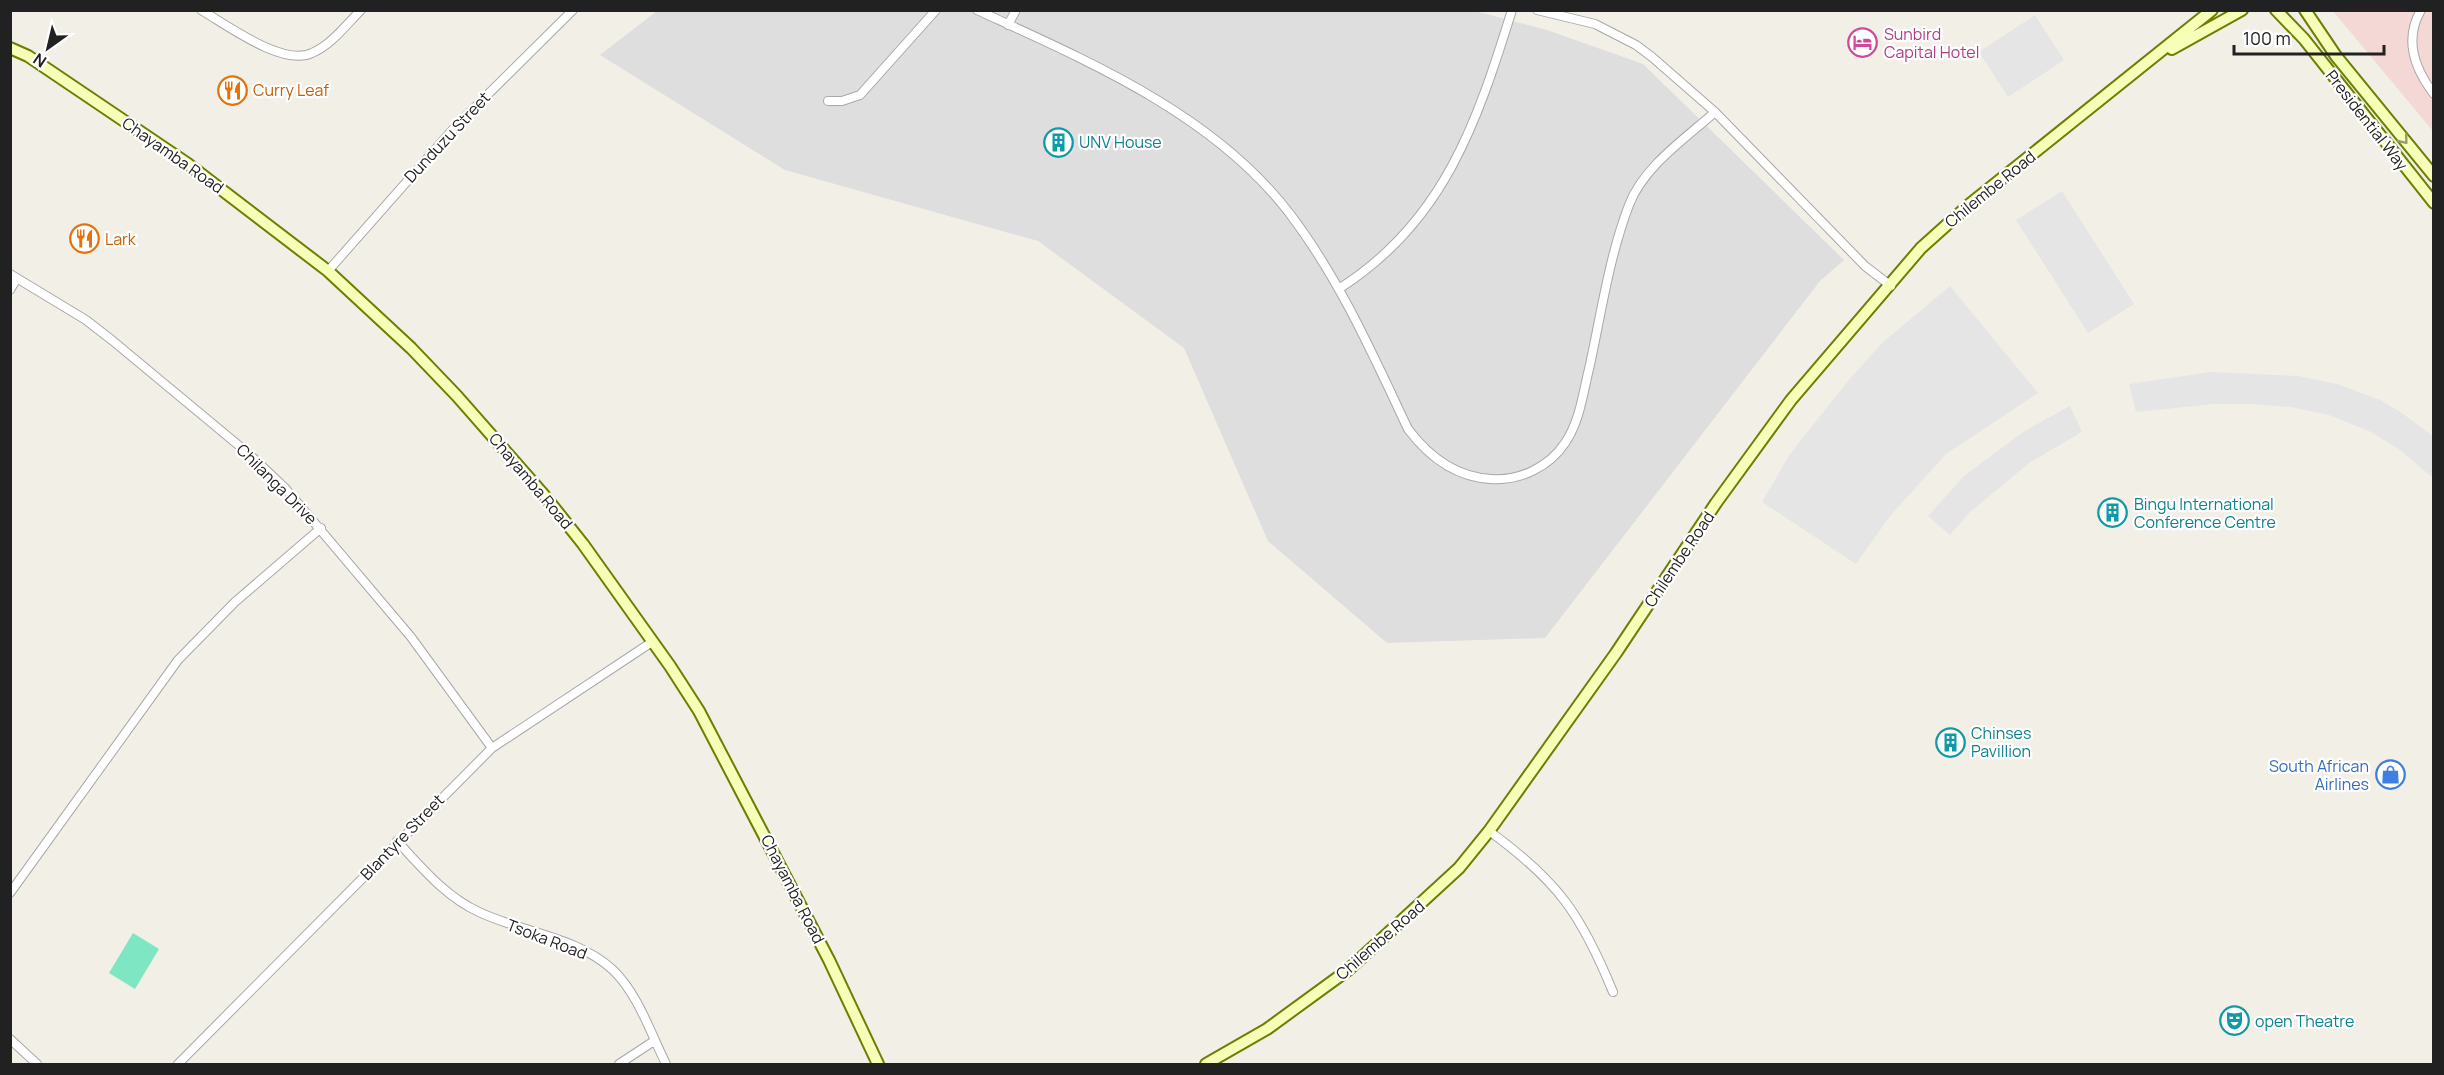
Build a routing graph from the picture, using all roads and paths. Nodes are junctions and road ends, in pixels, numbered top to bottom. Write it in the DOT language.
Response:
graph roads {
  1 [pos="201,10"];
  2 [pos="361,10"];
  3 [pos="573,10"];
  4 [pos="936,10"];
  5 [pos="977,10"];
  6 [pos="1016,10"];
  7 [pos="1512,10"];
  8 [pos="1537,10"];
  9 [pos="2212,10"];
  10 [pos="2242,10"];
  11 [pos="2276,10"];
  12 [pos="2305,10"];
  13 [pos="2421,10"];
  14 [pos="1008,25"];
  15 [pos="10,48"];
  16 [pos="2158,56"];
  17 [pos="2433,94"];
  18 [pos="828,101"];
  19 [pos="1715,112"];
  20 [pos="2433,176"];
  21 [pos="2433,203"];
  22 [pos="328,271"];
  23 [pos="14,276"];
  24 [pos="1891,286"];
  25 [pos="1340,288"];
  26 [pos="10,290"];
  27 [pos="321,528"];
  28 [pos="652,642"];
  29 [pos="492,748"];
  30 [pos="1489,831"];
  31 [pos="397,841"];
  32 [pos="10,893"];
  33 [pos="1613,992"];
  34 [pos="10,1039"];
  35 [pos="654,1041"];
  36 [pos="37,1065"];
  37 [pos="178,1065"];
  38 [pos="619,1065"];
  39 [pos="666,1065"];
  40 [pos="878,1065"];
  41 [pos="1206,1065"];
  1 -- 2 [label="street"];
  3 -- 22 [label="street, Dunduzu Street"];
  4 -- 18 [label="street"];
  5 -- 14 [label="street"];
  6 -- 14 [label="street"];
  7 -- 25 [label="street"];
  8 -- 19 [label="street"];
  9 -- 16 [label="main road"];
  10 -- 16 [label="main road"];
  11 -- 21 [label="main road, Presidential Way"];
  12 -- 20 [label="main road, Presidential Way, one-way"];
  13 -- 17 [label="street"];
  14 -- 25 [label="street"];
  15 -- 22 [label="main road, Chayamba Road"];
  16 -- 24 [label="main road, Chilembe Road"];
  19 -- 24 [label="street"];
  19 -- 25 [label="street"];
  22 -- 28 [label="main road, Chayamba Road"];
  23 -- 26 [label="street"];
  23 -- 27 [label="street, Chilanga Drive"];
  24 -- 30 [label="main road, Chilembe Road"];
  27 -- 29 [label="street, Chilanga Drive"];
  27 -- 32 [label="street"];
  28 -- 29 [label="street, Blantyre Street"];
  28 -- 40 [label="main road, Chayamba Road"];
  29 -- 31 [label="street, Blantyre Street"];
  30 -- 33 [label="street"];
  30 -- 41 [label="main road, Chilembe Road"];
  31 -- 35 [label="street, Tsoka Road"];
  31 -- 37 [label="street, Blantyre Street"];
  34 -- 36 [label="street"];
  35 -- 38 [label="street"];
  35 -- 39 [label="street, Tsoka Road"];
}
